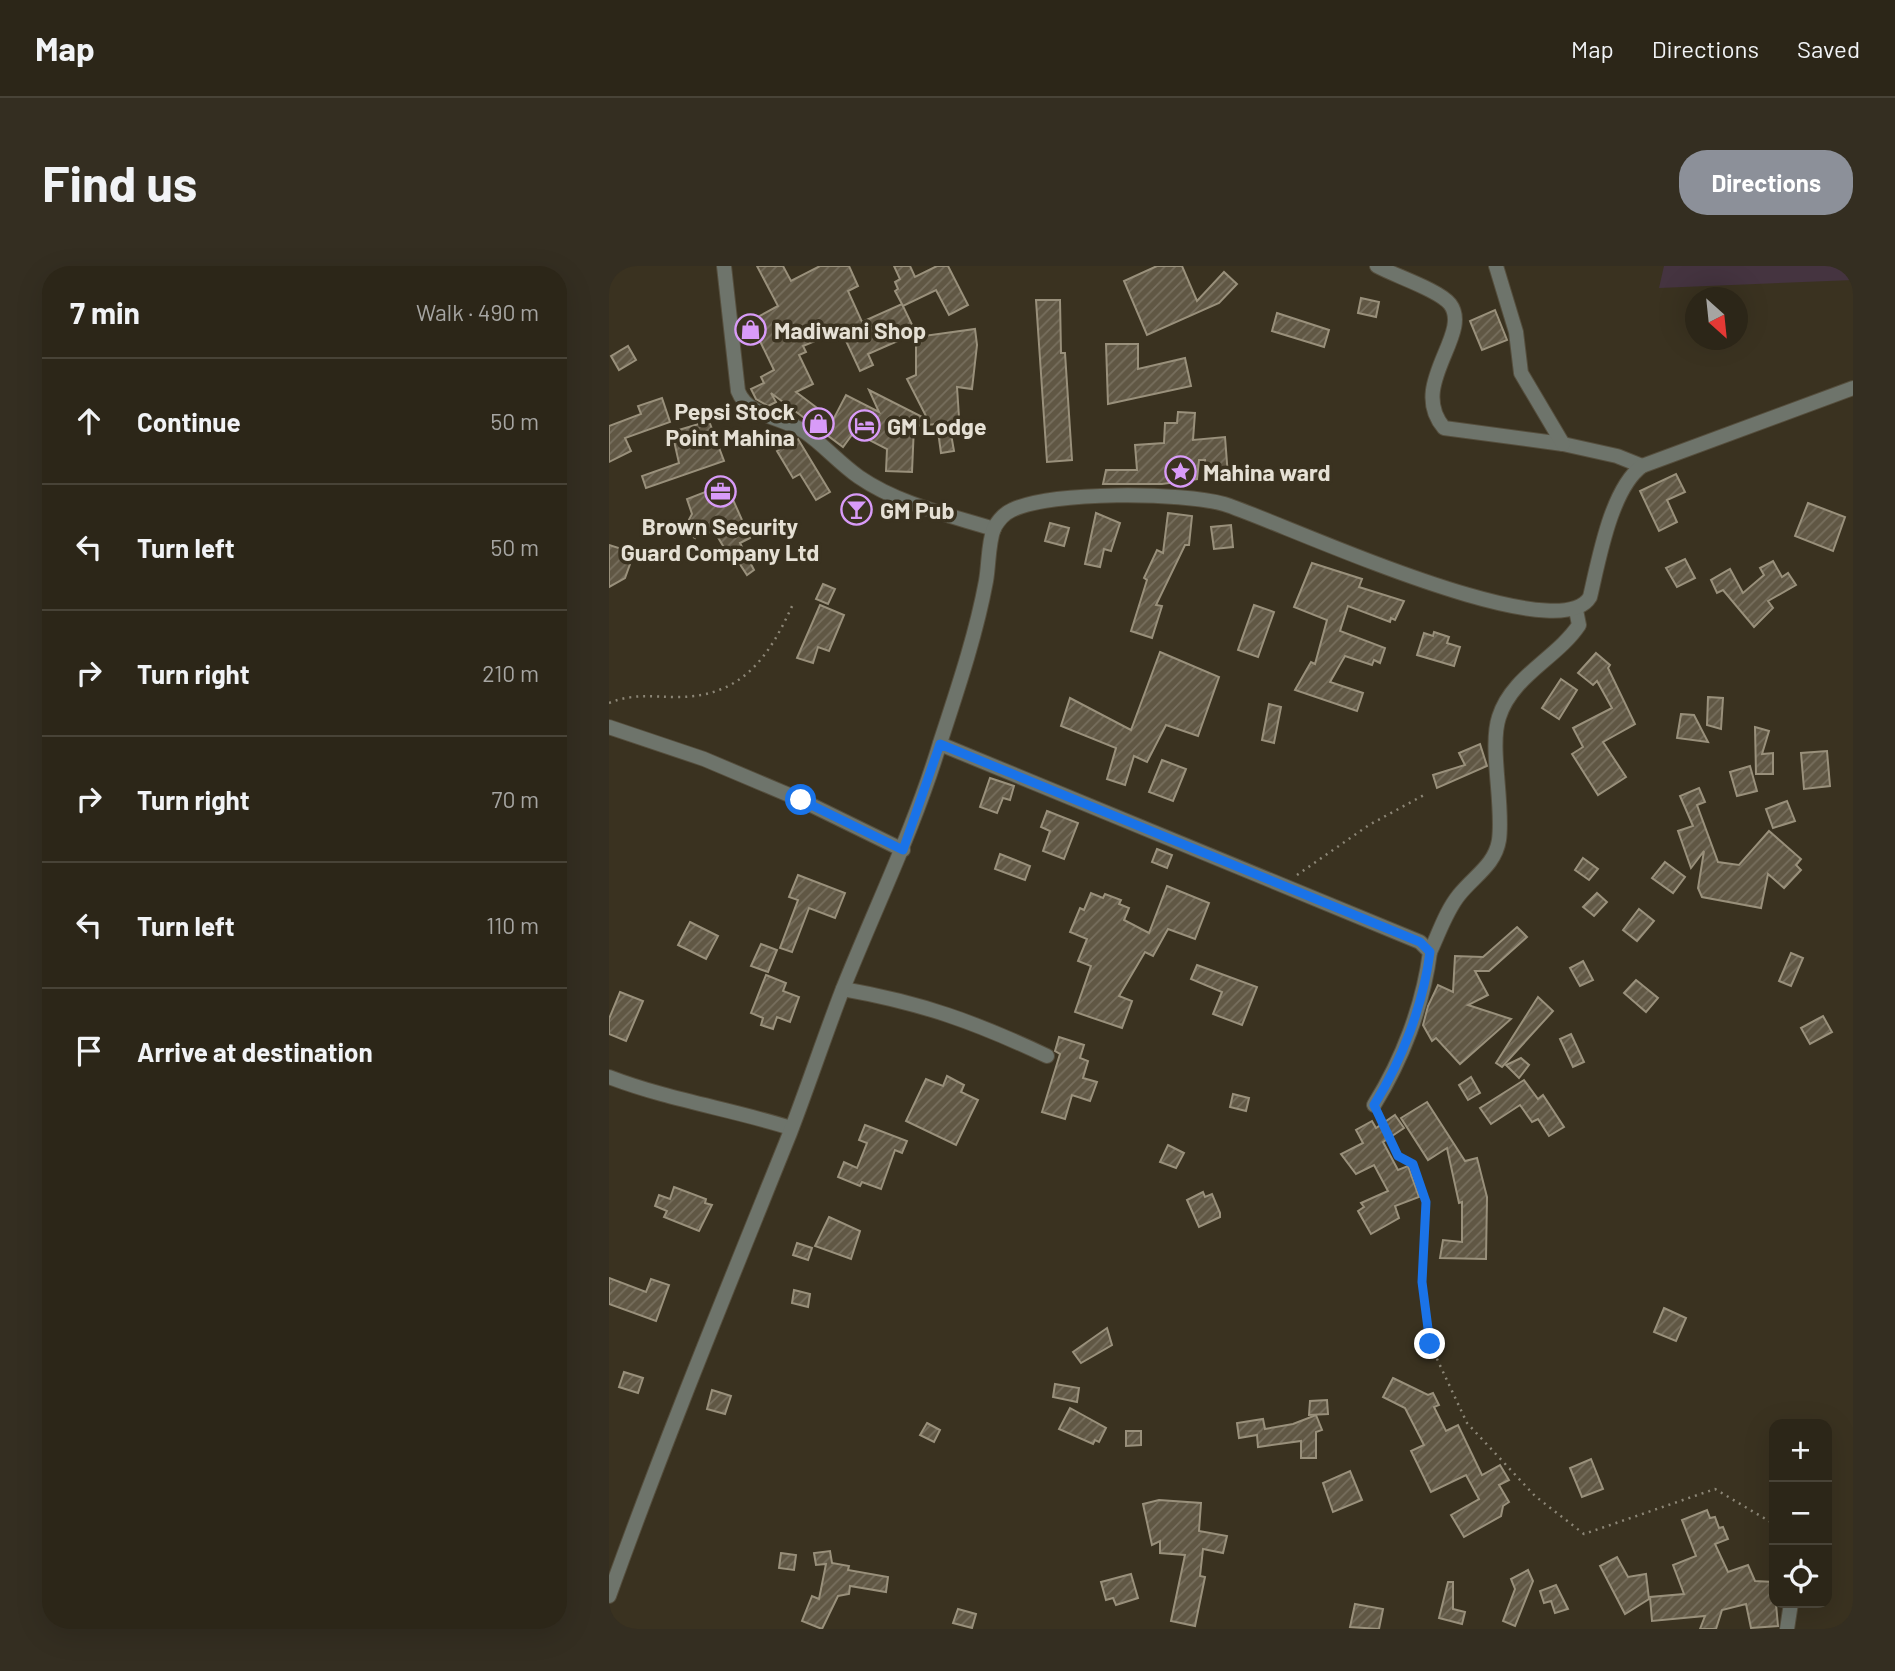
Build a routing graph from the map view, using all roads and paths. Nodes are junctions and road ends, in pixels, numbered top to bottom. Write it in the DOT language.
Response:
graph roads {
  1 [pos="724,266"];
  2 [pos="1377,266"];
  3 [pos="1496,266"];
  4 [pos="1853,388"];
  5 [pos="1563,444"];
  6 [pos="1642,466"];
  7 [pos="994,529"];
  8 [pos="793,604"];
  9 [pos="1576,610"];
  10 [pos="609,703"];
  11 [pos="609,727"];
  12 [pos="940,744"];
  13 [pos="1424,795"];
  14 [pos="903,850"];
  15 [pos="1279,885"];
  16 [pos="1430,952"];
  17 [pos="843,989"];
  18 [pos="1047,1056"];
  19 [pos="609,1077"];
  20 [pos="1374,1105"];
  21 [pos="791,1128"];
  22 [pos="1769,1521"];
  23 [pos="609,1596"];
  24 [pos="1790,1608"];
  25 [pos="1787,1629"];
  1 -- 7 [label="street"];
  2 -- 5 [label="street"];
  3 -- 5 [label="street"];
  4 -- 6 [label="street"];
  5 -- 6 [label="street"];
  6 -- 9 [label="street"];
  7 -- 9 [label="street"];
  7 -- 12 [label="street"];
  8 -- 10 [label="path"];
  9 -- 16 [label="street"];
  11 -- 14 [label="street"];
  12 -- 14 [label="street"];
  12 -- 15 [label="street"];
  13 -- 15 [label="path"];
  14 -- 17 [label="street"];
  15 -- 16 [label="street"];
  16 -- 20 [label="street"];
  17 -- 18 [label="street"];
  17 -- 21 [label="street"];
  19 -- 21 [label="street"];
  20 -- 22 [label="path"];
  21 -- 23 [label="street"];
  24 -- 25 [label="street"];
}
